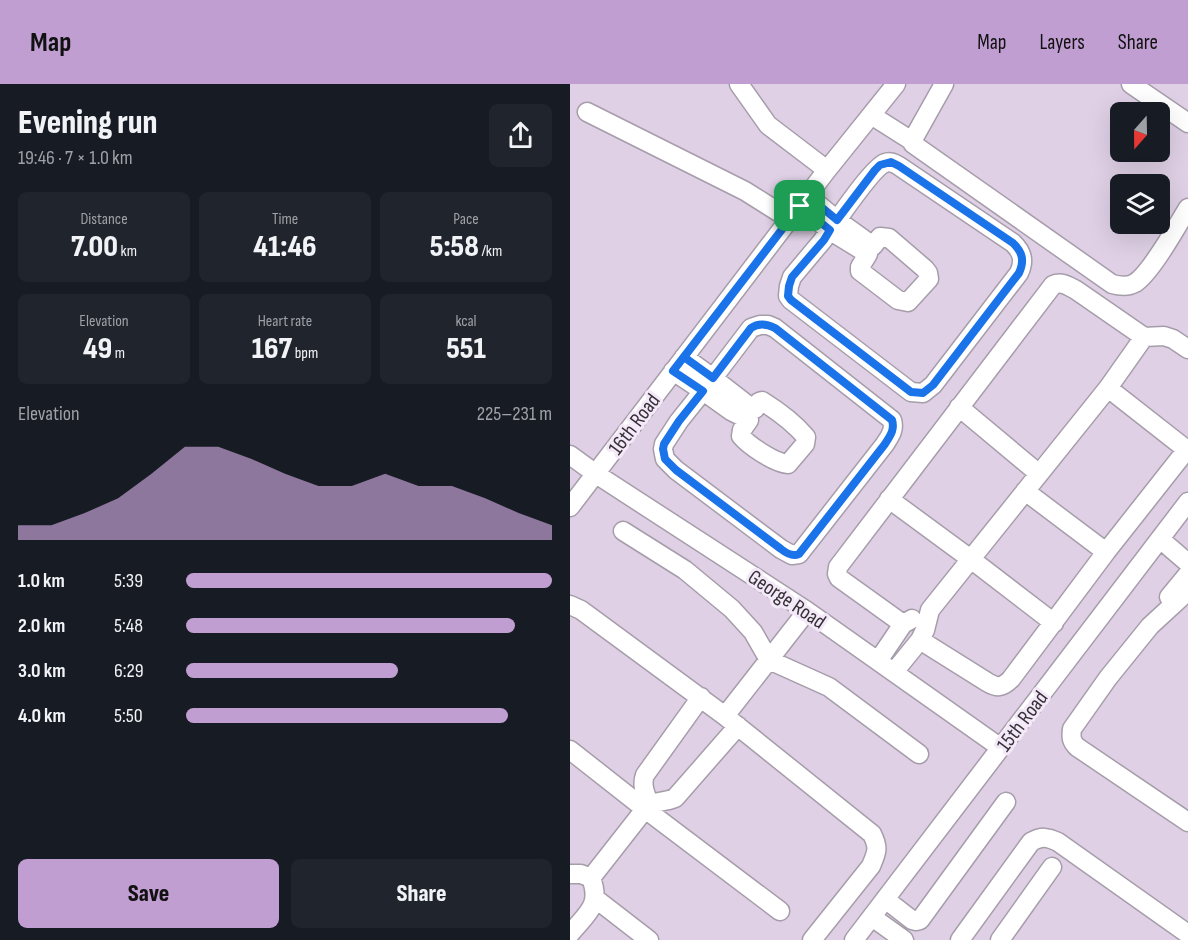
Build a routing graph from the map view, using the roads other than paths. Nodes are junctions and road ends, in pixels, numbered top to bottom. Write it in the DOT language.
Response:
graph roads {
  1 [pos="739,84"];
  2 [pos="896,84"];
  3 [pos="944,84"];
  4 [pos="1131,84"];
  5 [pos="587,112"];
  6 [pos="874,112"];
  7 [pos="1188,123"];
  8 [pos="914,137"];
  9 [pos="828,170"];
  10 [pos="800,207"];
  11 [pos="1188,208"];
  12 [pos="833,225"];
  13 [pos="870,250"];
  14 [pos="1144,337"];
  15 [pos="1188,349"];
  16 [pos="679,364"];
  17 [pos="708,385"];
  18 [pos="1108,388"];
  19 [pos="959,408"];
  20 [pos="752,415"];
  21 [pos="1187,449"];
  22 [pos="570,455"];
  23 [pos="1038,473"];
  24 [pos="596,474"];
  25 [pos="1024,491"];
  26 [pos="889,499"];
  27 [pos="570,507"];
  28 [pos="1185,514"];
  29 [pos="623,531"];
  30 [pos="1163,536"];
  31 [pos="1106,552"];
  32 [pos="1188,553"];
  33 [pos="972,560"];
  34 [pos="1188,563"];
  35 [pos="1188,574"];
  36 [pos="1188,591"];
  37 [pos="570,605"];
  38 [pos="930,610"];
  39 [pos="807,611"];
  40 [pos="1054,623"];
  41 [pos="903,624"];
  42 [pos="1150,626"];
  43 [pos="920,640"];
  44 [pos="769,660"];
  45 [pos="878,661"];
  46 [pos="894,672"];
  47 [pos="701,698"];
  48 [pos="732,721"];
  49 [pos="1001,748"];
  50 [pos="570,750"];
  51 [pos="919,754"];
  52 [pos="1006,802"];
  53 [pos="647,806"];
  54 [pos="1188,822"];
  55 [pos="1052,867"];
  56 [pos="570,874"];
  57 [pos="591,878"];
  58 [pos="596,899"];
  59 [pos="885,900"];
  60 [pos="780,910"];
  61 [pos="864,928"];
  62 [pos="570,934"];
  63 [pos="1188,934"];
  64 [pos="649,940"];
  65 [pos="812,940"];
  66 [pos="885,940"];
  67 [pos="904,940"];
  68 [pos="960,940"];
  69 [pos="1000,940"];
  1 -- 9 [label="street"];
  2 -- 6 [label="street, 16th Road"];
  3 -- 8 [label="street"];
  4 -- 7 [label="street"];
  5 -- 10 [label="street"];
  6 -- 8 [label="street"];
  6 -- 9 [label="street, 16th Road"];
  8 -- 11 [label="street"];
  9 -- 10 [label="street, 16th Road"];
  10 -- 12 [label="street"];
  10 -- 16 [label="street, 16th Road"];
  12 -- 12 [label="street"];
  12 -- 13 [label="street"];
  14 -- 15 [label="street"];
  14 -- 18 [label="street"];
  14 -- 19 [label="street"];
  16 -- 17 [label="street"];
  16 -- 24 [label="street, 16th Road"];
  17 -- 17 [label="street"];
  17 -- 20 [label="street"];
  18 -- 21 [label="street"];
  18 -- 23 [label="street"];
  19 -- 23 [label="street"];
  19 -- 26 [label="street"];
  21 -- 31 [label="street"];
  22 -- 24 [label="street, George Road"];
  23 -- 25 [label="street"];
  24 -- 27 [label="street, 16th Road"];
  24 -- 39 [label="street, George Road"];
  25 -- 31 [label="street"];
  25 -- 33 [label="street"];
  26 -- 33 [label="street"];
  26 -- 41 [label="street"];
  28 -- 30 [label="street, 15th Road"];
  29 -- 44 [label="street"];
  30 -- 32 [label="street"];
  30 -- 34 [label="street"];
  30 -- 49 [label="street, 15th Road"];
  31 -- 40 [label="street"];
  33 -- 38 [label="street"];
  33 -- 40 [label="street"];
  35 -- 42 [label="street"];
  36 -- 42 [label="street"];
  37 -- 47 [label="street"];
  38 -- 41 [label="street"];
  38 -- 43 [label="street"];
  39 -- 44 [label="street"];
  39 -- 45 [label="street, George Road"];
  40 -- 43 [label="street"];
  41 -- 45 [label="street"];
  42 -- 54 [label="street"];
  43 -- 46 [label="street"];
  44 -- 48 [label="street"];
  44 -- 51 [label="street"];
  45 -- 46 [label="street, George Road"];
  46 -- 49 [label="street, George Road"];
  47 -- 48 [label="street"];
  47 -- 53 [label="street"];
  48 -- 53 [label="street"];
  48 -- 65 [label="street"];
  49 -- 59 [label="street, 15th Road"];
  50 -- 53 [label="street"];
  52 -- 59 [label="street"];
  53 -- 57 [label="street"];
  53 -- 60 [label="street"];
  55 -- 69 [label="street"];
  56 -- 57 [label="street"];
  57 -- 58 [label="street"];
  58 -- 62 [label="street"];
  58 -- 64 [label="street"];
  59 -- 61 [label="street, 15th Road"];
  61 -- 66 [label="street"];
  61 -- 67 [label="street"];
  63 -- 68 [label="street"];
}
